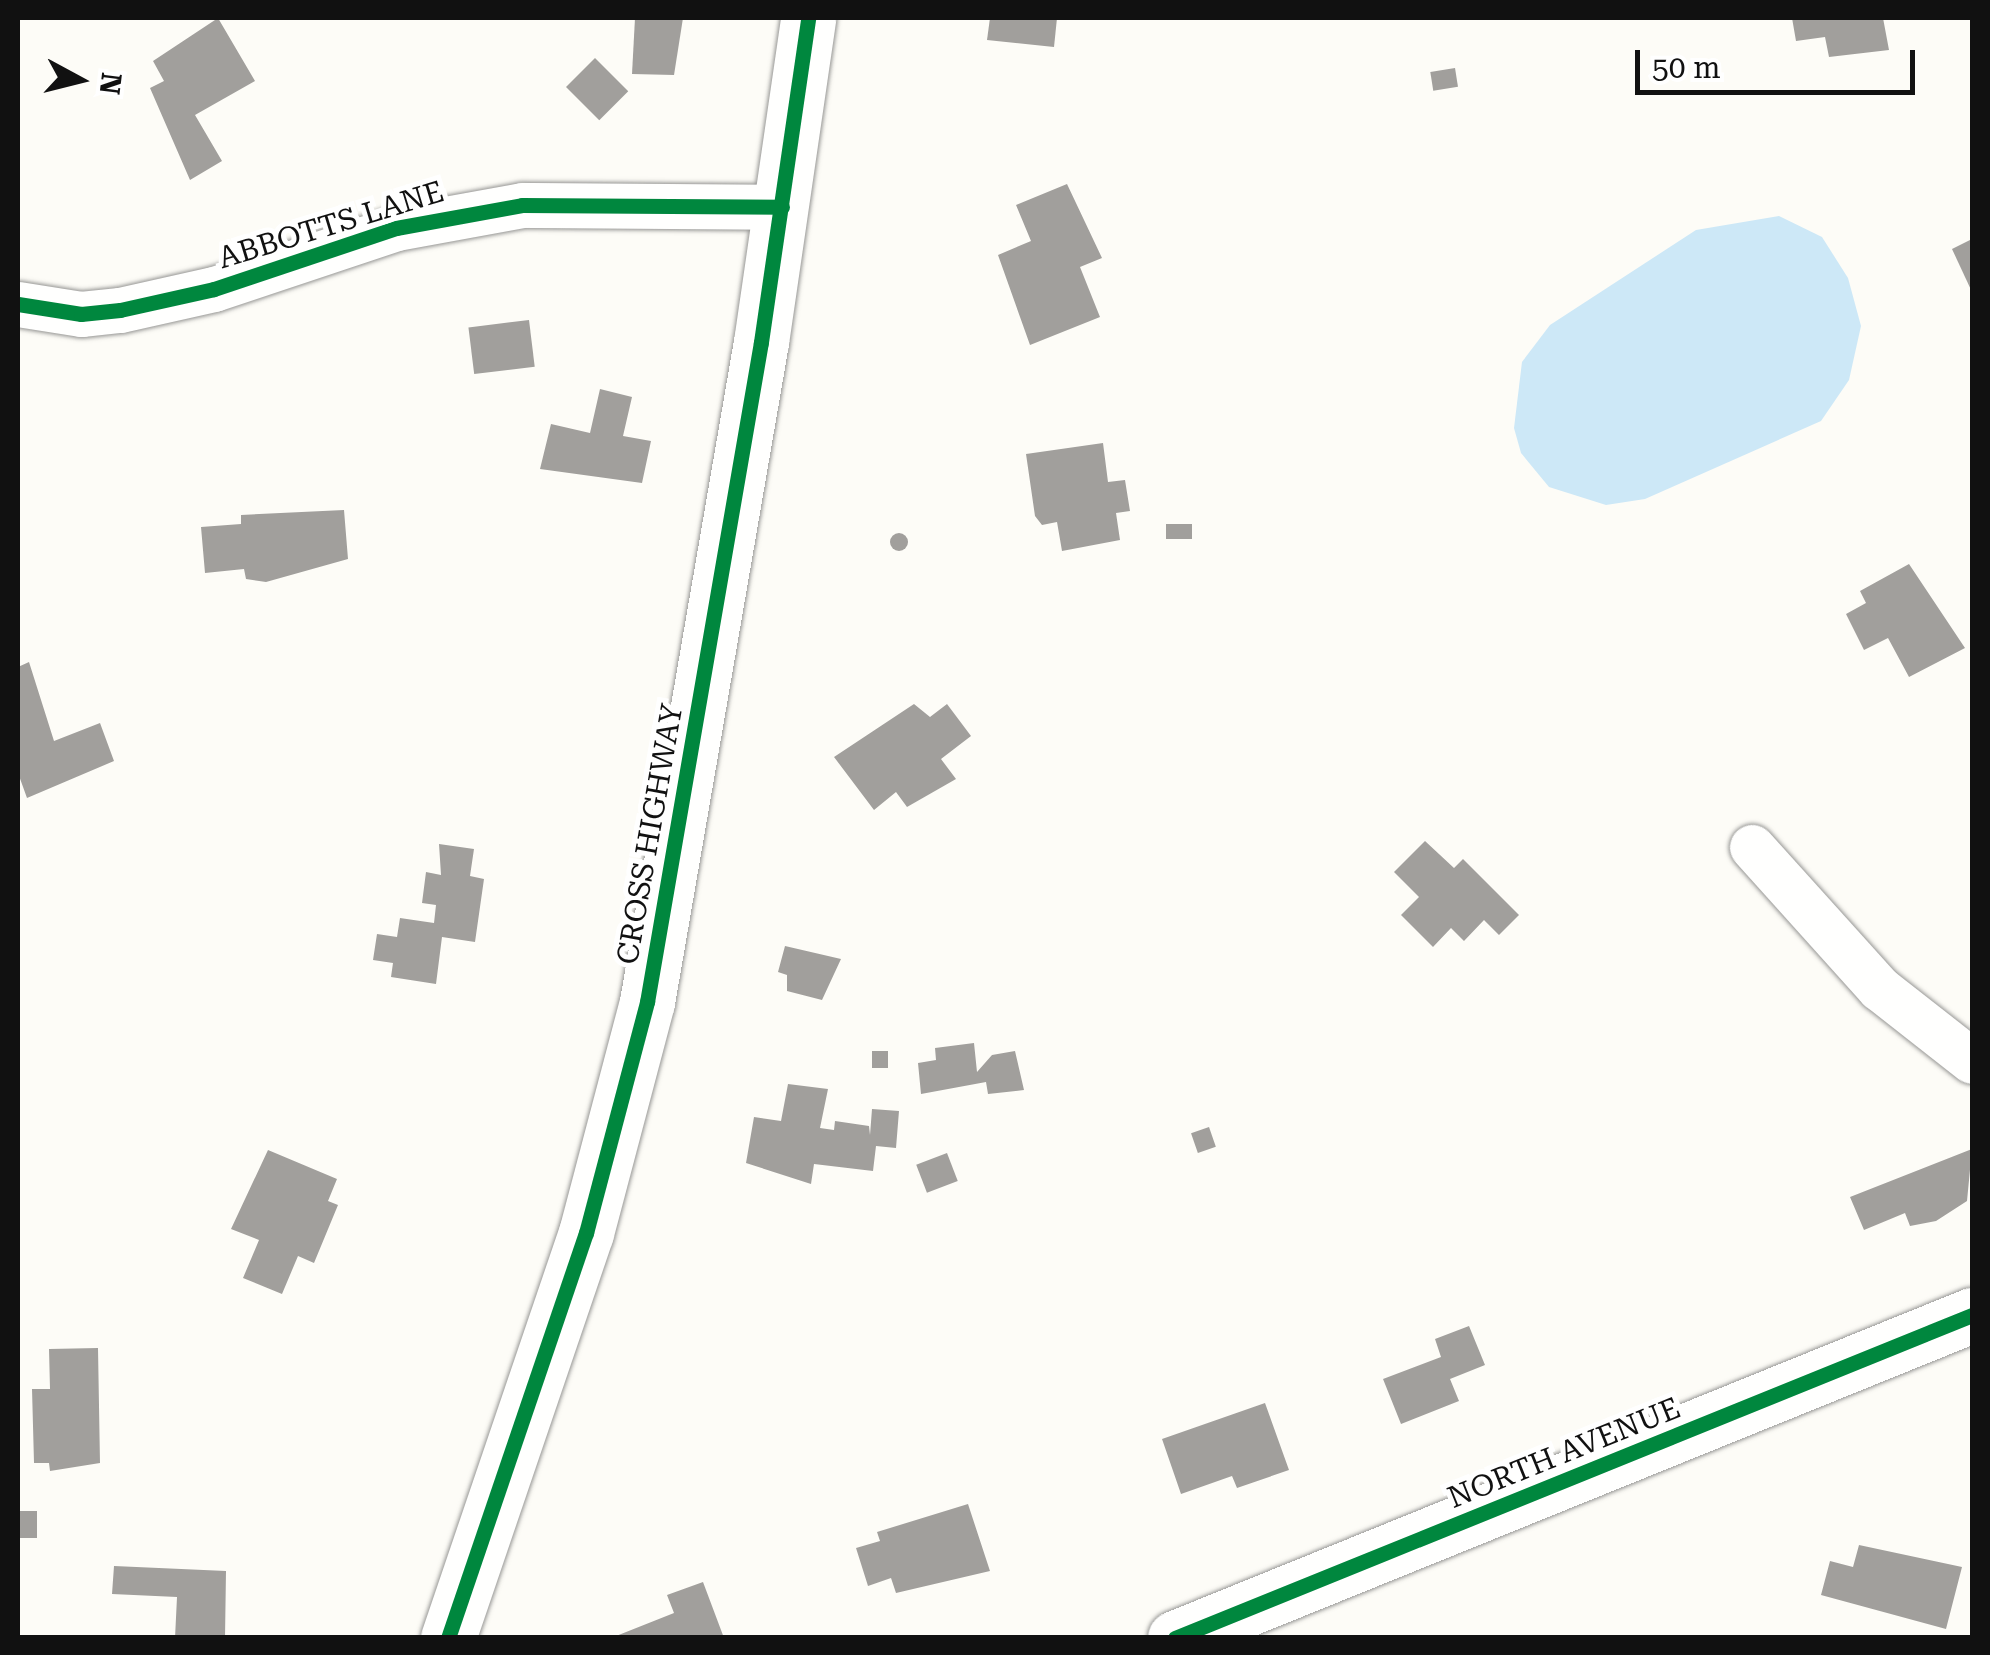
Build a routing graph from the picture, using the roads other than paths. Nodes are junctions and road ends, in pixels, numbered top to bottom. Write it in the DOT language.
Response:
graph roads {
  1 [pos="808,18"];
  2 [pos="782,207"];
  3 [pos="18,304"];
  4 [pos="1752,847"];
  5 [pos="1972,1062"];
  6 [pos="1972,1315"];
  7 [pos="448,1638"];
  8 [pos="1175,1638"];
  1 -- 2 [label="street, CROSS HIGHWAY"];
  2 -- 3 [label="street, ABBOTTS LANE"];
  2 -- 7 [label="street, CROSS HIGHWAY"];
  4 -- 5 [label="street"];
  6 -- 8 [label="street, NORTH AVENUE"];
}
